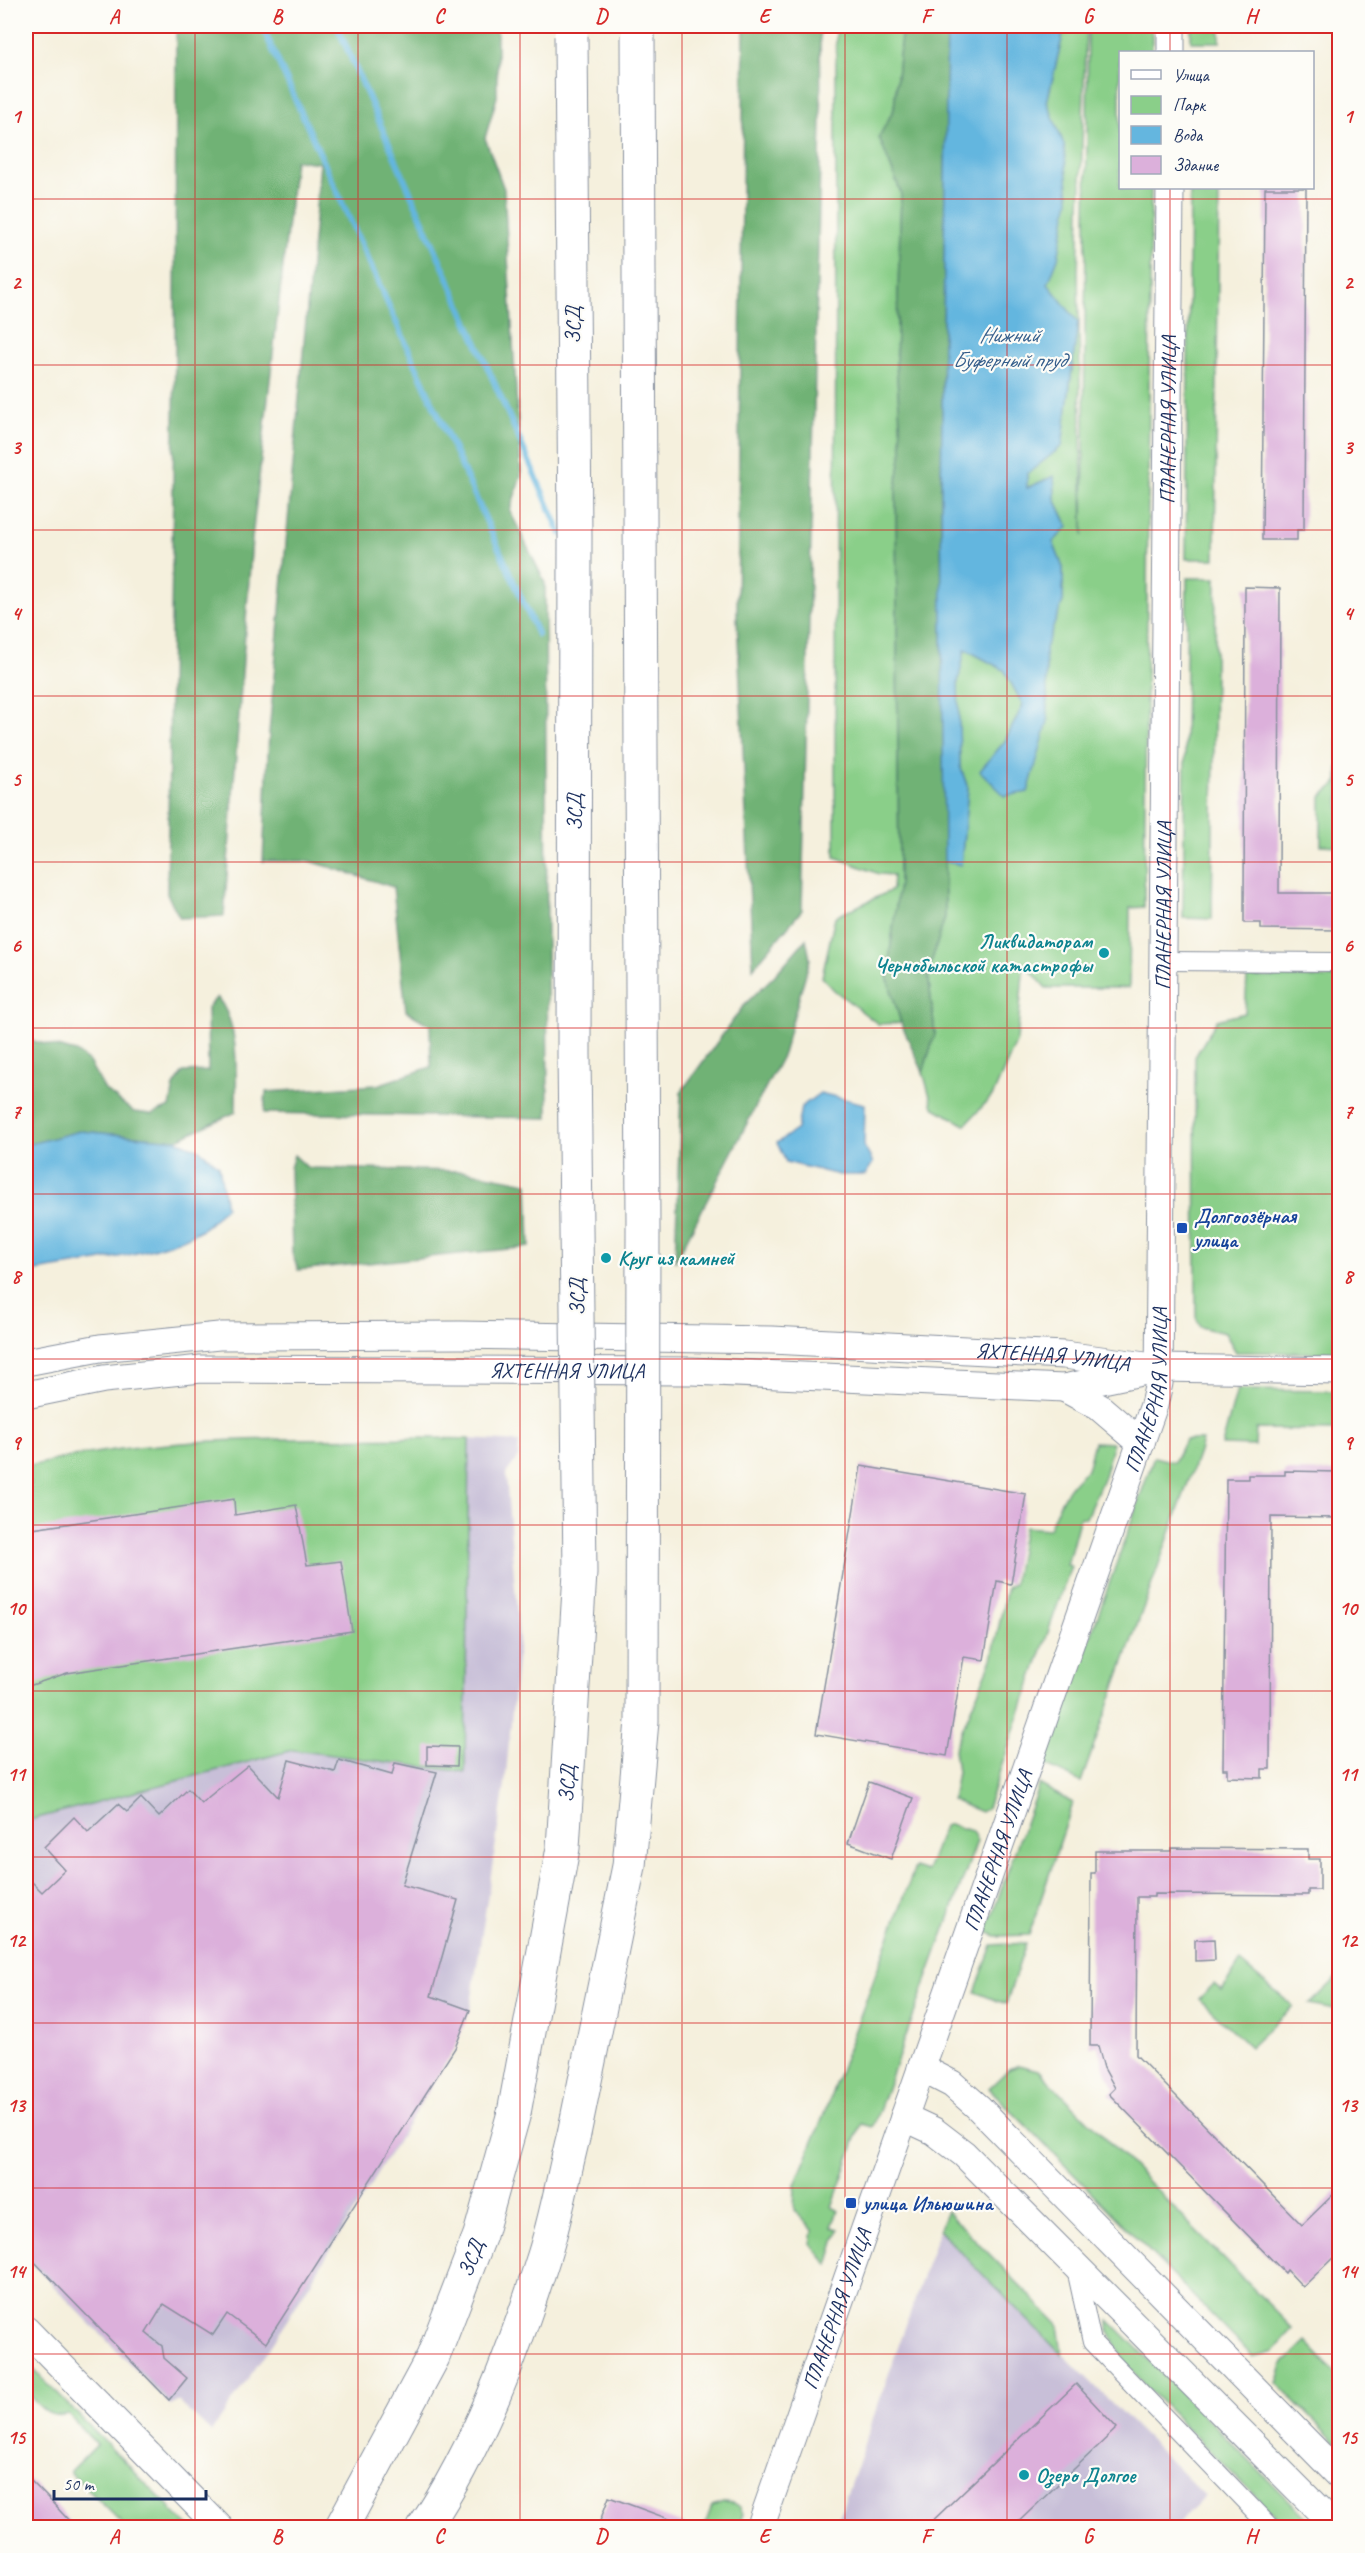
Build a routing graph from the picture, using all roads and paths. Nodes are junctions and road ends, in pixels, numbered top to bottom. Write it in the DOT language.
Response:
graph roads {
  1 [pos="571,26"];
  2 [pos="638,26"];
  3 [pos="1171,26"];
  4 [pos="1171,51"];
  5 [pos="1170,189"];
  6 [pos="1164,961"];
  7 [pos="1340,962"];
  8 [pos="26,1362"];
  9 [pos="1160,1368"];
  10 [pos="1340,1371"];
  11 [pos="1064,1388"];
  12 [pos="26,1395"];
  13 [pos="1140,1443"];
  14 [pos="921,2068"];
  15 [pos="904,2117"];
  16 [pos="1076,2269"];
  17 [pos="26,2330"];
  18 [pos="1340,2476"];
  19 [pos="220,2528"];
  20 [pos="341,2528"];
  21 [pos="424,2528"];
  22 [pos="760,2528"];
  23 [pos="1271,2528"];
  24 [pos="1337,2528"];
  1 -- 20 [label="highway, ЗСД, bridge"];
  2 -- 21 [label="highway, bridge"];
  3 -- 4 [label="main road"];
  5 -- 6 [label="main road, ПЛАНЕРНАЯ УЛИЦА"];
  6 -- 7 [label="street"];
  6 -- 9 [label="main road, ПЛАНЕРНАЯ УЛИЦА"];
  8 -- 9 [label="main road, ЯХТЕННАЯ УЛИЦА"];
  9 -- 10 [label="main road"];
  9 -- 11 [label="main road, ЯХТЕННАЯ УЛИЦА"];
  9 -- 13 [label="main road, ПЛАНЕРНАЯ УЛИЦА"];
  11 -- 12 [label="main road, ЯХТЕННАЯ УЛИЦА"];
  11 -- 13 [label="main road"];
  13 -- 14 [label="main road, ПЛАНЕРНАЯ УЛИЦА"];
  14 -- 15 [label="main road, ПЛАНЕРНАЯ УЛИЦА"];
  14 -- 18 [label="main road"];
  15 -- 16 [label="main road"];
  15 -- 22 [label="main road, ПЛАНЕРНАЯ УЛИЦА"];
  16 -- 23 [label="street"];
  16 -- 24 [label="main road"];
  17 -- 19 [label="main road"];
}
